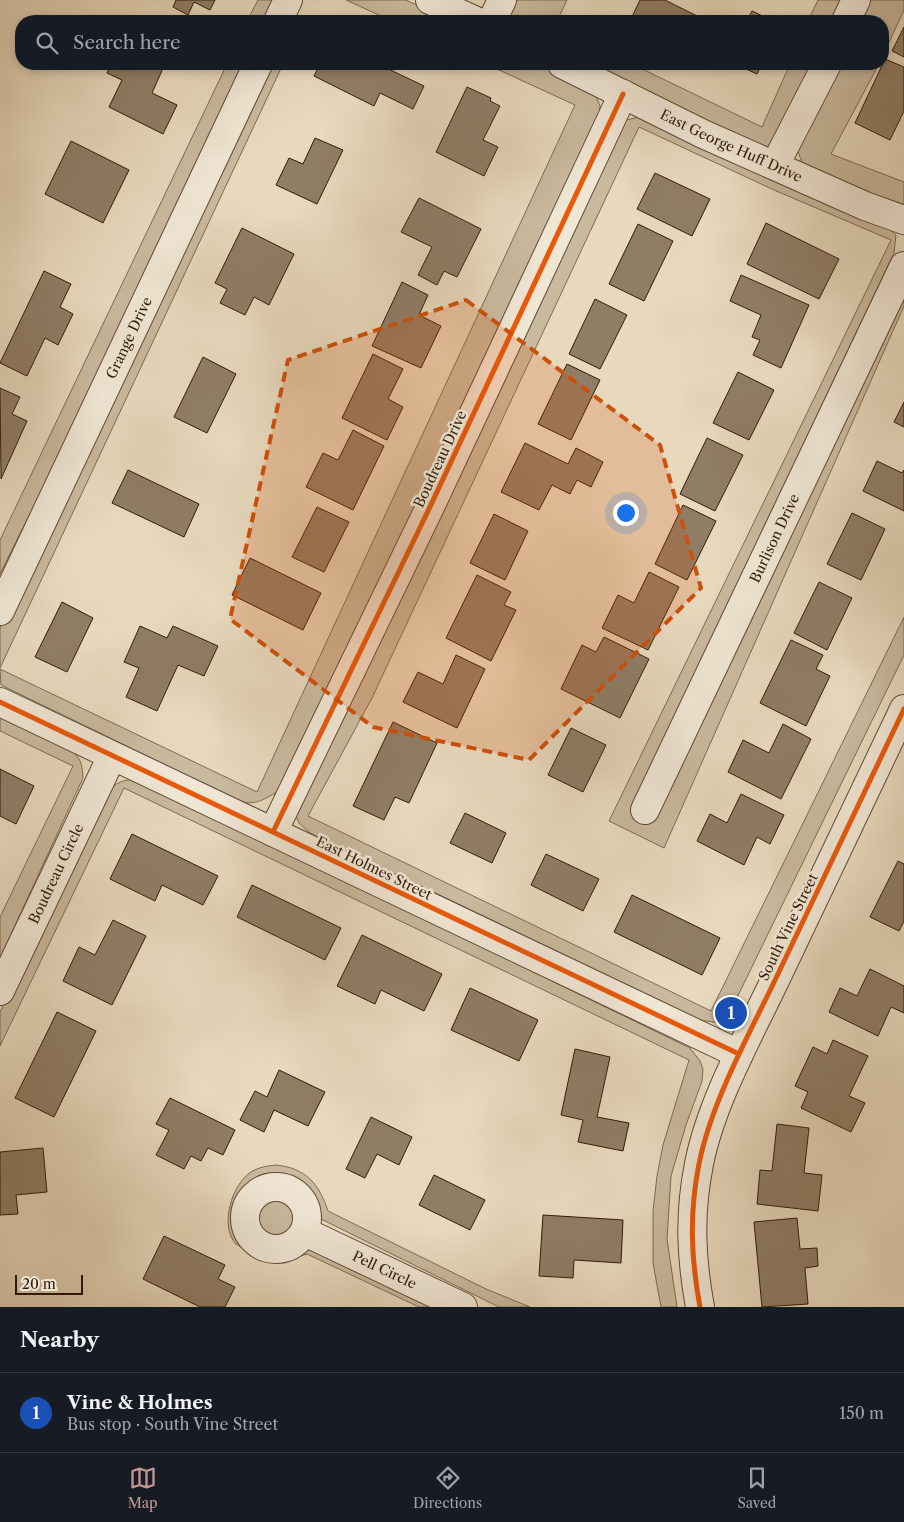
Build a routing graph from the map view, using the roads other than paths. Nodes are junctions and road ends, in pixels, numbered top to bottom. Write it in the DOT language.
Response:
graph roads {
  1 [pos="288,0"];
  2 [pos="430,0"];
  3 [pos="502,0"];
  4 [pos="856,0"];
  5 [pos="281,15"];
  6 [pos="463,15"];
  7 [pos="495,15"];
  8 [pos="849,15"];
  9 [pos="255,70"];
  10 [pos="574,70"];
  11 [pos="824,70"];
  12 [pos="623,94"];
  13 [pos="775,165"];
  14 [pos="904,220"];
  15 [pos="904,266"];
  16 [pos="0,611"];
  17 [pos="0,702"];
  18 [pos="904,709"];
  19 [pos="112,756"];
  20 [pos="645,810"];
  21 [pos="273,832"];
  22 [pos="0,991"];
  23 [pos="739,1054"];
  24 [pos="305,1232"];
  25 [pos="463,1307"];
  26 [pos="700,1307"];
  1 -- 5 [label="street"];
  2 -- 6 [label="street"];
  3 -- 7 [label="street"];
  4 -- 8 [label="street"];
  9 -- 16 [label="street, Grange Drive"];
  10 -- 12 [label="street, East George Huff Drive"];
  11 -- 13 [label="street"];
  12 -- 13 [label="street, East George Huff Drive"];
  12 -- 21 [label="street, Boudreau Drive"];
  13 -- 14 [label="street, East George Huff Drive"];
  15 -- 20 [label="street, Burlison Drive"];
  17 -- 19 [label="street, East Holmes Street"];
  18 -- 23 [label="street, South Vine Street"];
  19 -- 21 [label="street, East Holmes Street"];
  19 -- 22 [label="street, Boudreau Circle"];
  21 -- 23 [label="street, East Holmes Street"];
  23 -- 26 [label="street, South Vine Street"];
  24 -- 25 [label="street, Pell Circle"];
}
